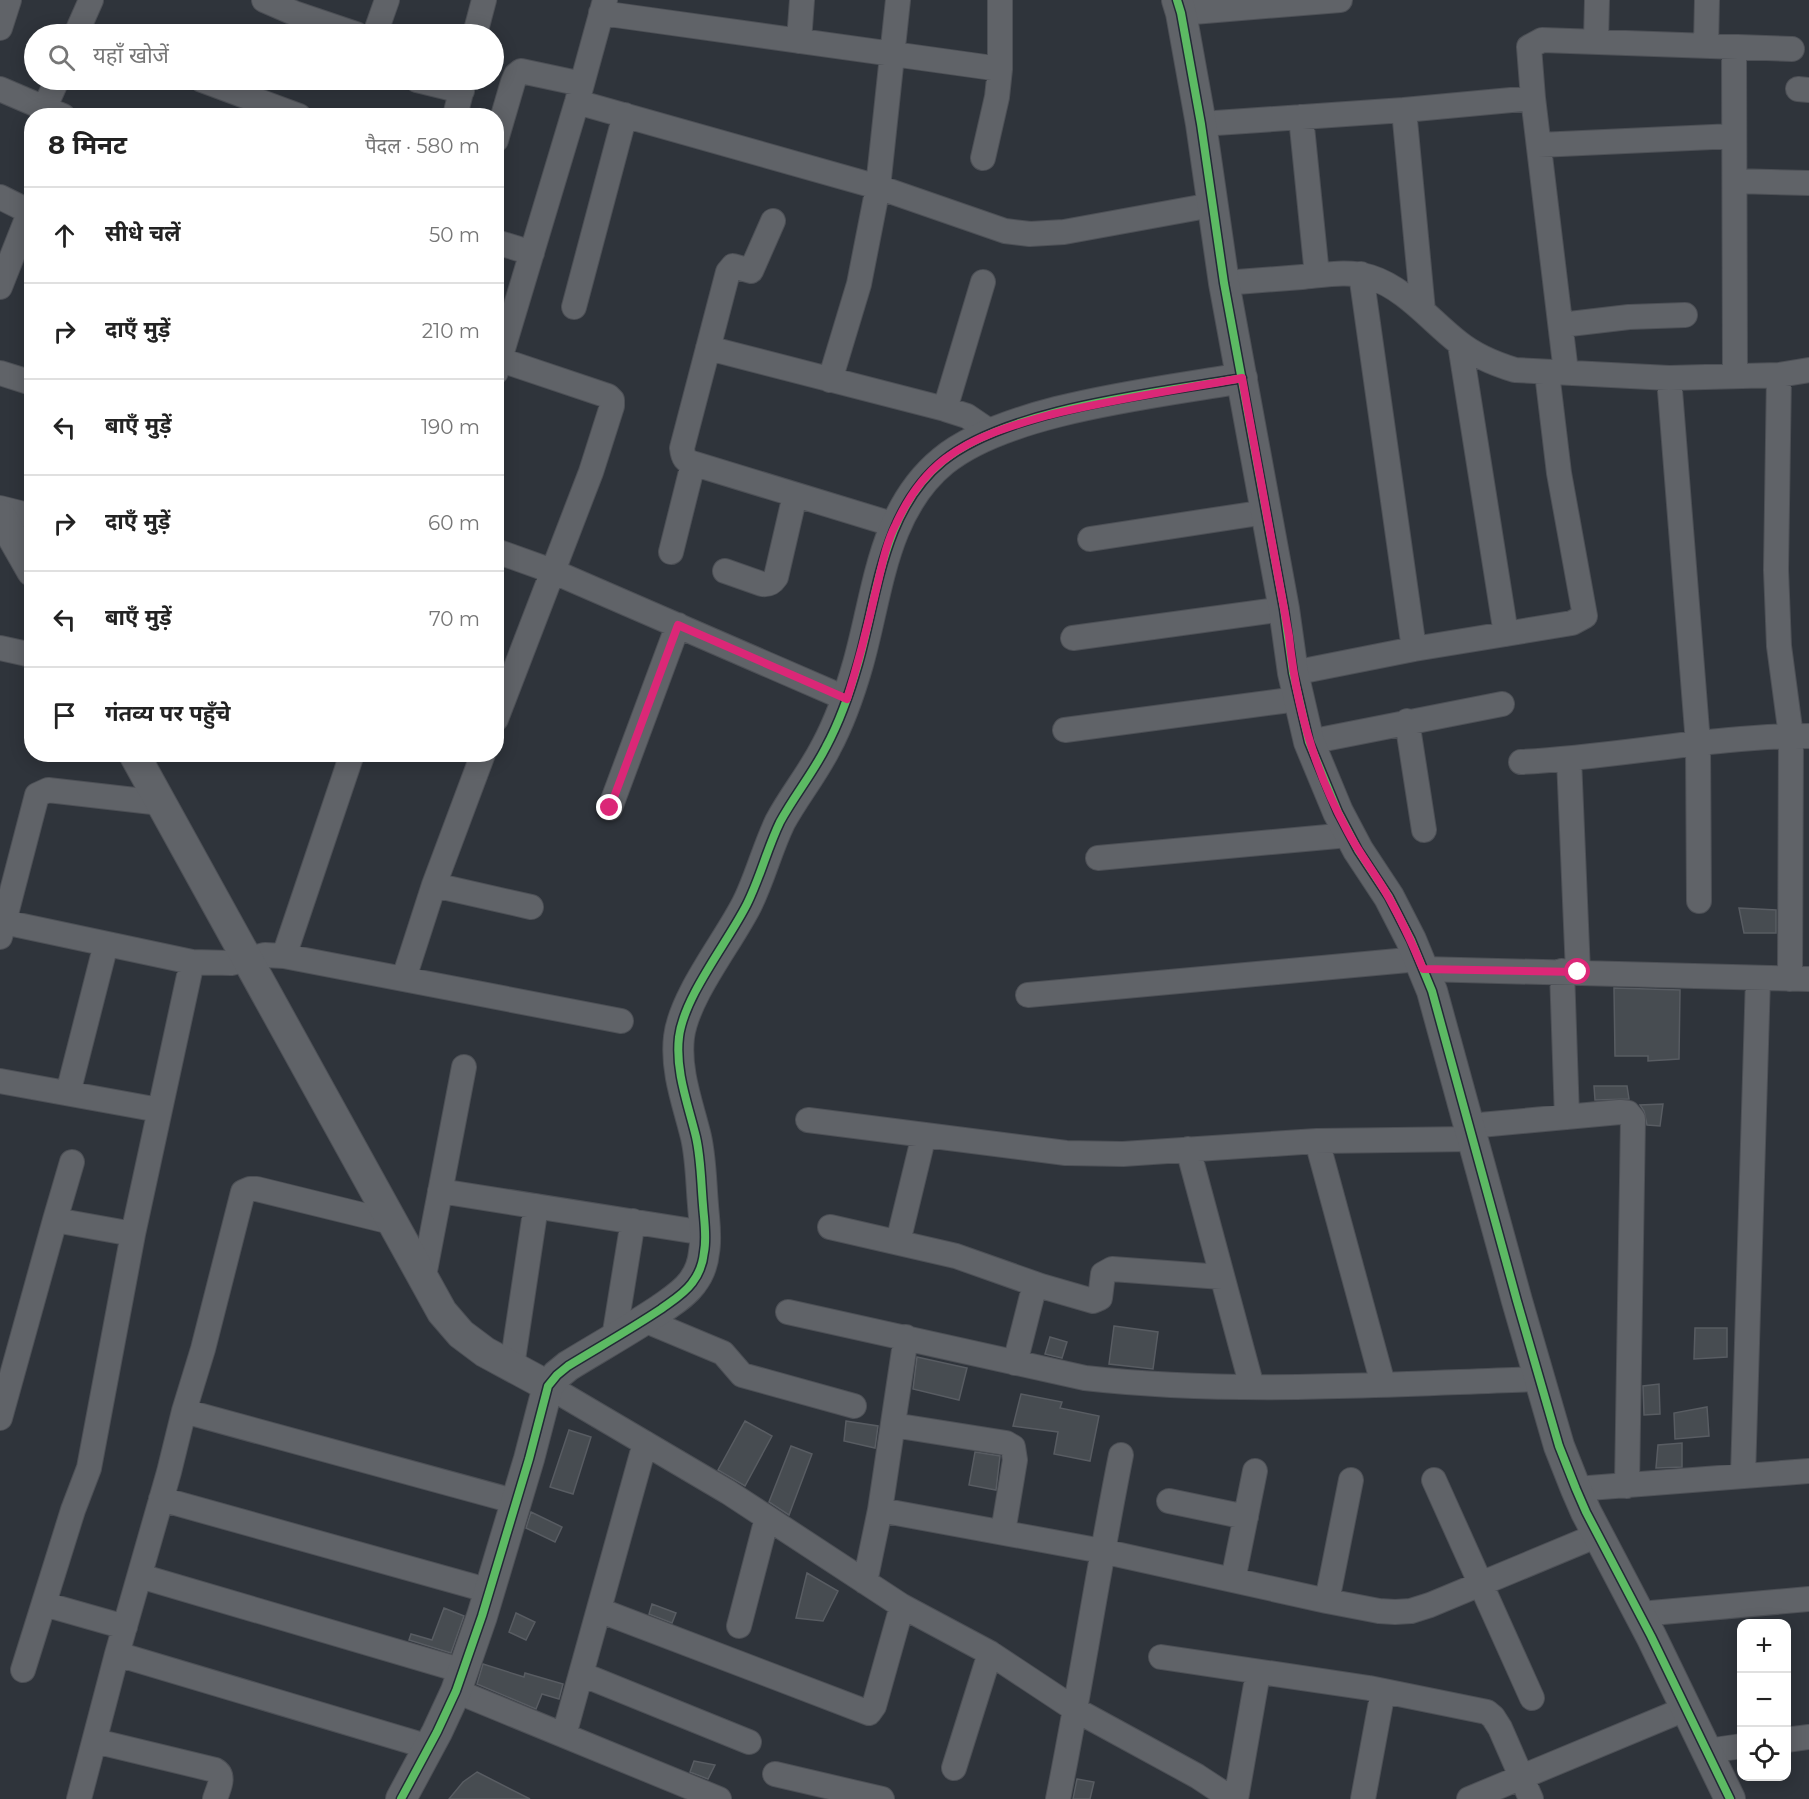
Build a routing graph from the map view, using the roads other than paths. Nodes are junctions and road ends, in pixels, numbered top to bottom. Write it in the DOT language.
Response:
graph roads {
  1 [pos="9,0"];
  2 [pos="91,0"];
  3 [pos="264,0"];
  4 [pos="387,0"];
  5 [pos="484,0"];
  6 [pos="802,0"];
  7 [pos="898,0"];
  8 [pos="1000,0"];
  9 [pos="1340,0"];
  10 [pos="1597,0"];
  11 [pos="1707,0"];
  12 [pos="1314,1"];
  13 [pos="1179,6"];
  14 [pos="603,7"];
  15 [pos="81,24"];
  16 [pos="326,24"];
  17 [pos="379,24"];
  18 [pos="478,24"];
  19 [pos="0,28"];
  20 [pos="799,41"];
  21 [pos="1596,41"];
  22 [pos="1706,46"];
  23 [pos="1734,47"];
  24 [pos="1792,49"];
  25 [pos="892,54"];
  26 [pos="1000,69"];
  27 [pos="0,89"];
  28 [pos="56,90"];
  29 [pos="229,90"];
  30 [pos="462,90"];
  31 [pos="579,93"];
  32 [pos="1533,98"];
  33 [pos="47,108"];
  34 [pos="54,108"];
  35 [pos="277,108"];
  36 [pos="457,108"];
  37 [pos="1404,110"];
  38 [pos="504,113"];
  39 [pos="625,115"];
  40 [pos="1301,117"];
  41 [pos="1202,124"];
  42 [pos="1734,136"];
  43 [pos="1539,145"];
  44 [pos="983,158"];
  45 [pos="1735,182"];
  46 [pos="1809,183"];
  47 [pos="878,188"];
  48 [pos="0,197"];
  49 [pos="1212,205"];
  50 [pos="24,209"];
  51 [pos="773,221"];
  52 [pos="24,229"];
  53 [pos="504,244"];
  54 [pos="532,253"];
  55 [pos="1361,274"];
  56 [pos="1317,275"];
  57 [pos="983,282"];
  58 [pos="1224,283"];
  59 [pos="0,287"];
  60 [pos="574,307"];
  61 [pos="1423,310"];
  62 [pos="1685,315"];
  63 [pos="1560,325"];
  64 [pos="1460,344"];
  65 [pos="708,348"];
  66 [pos="504,349"];
  67 [pos="504,367"];
  68 [pos="1809,370"];
  69 [pos="1557,372"];
  70 [pos="0,373"];
  71 [pos="1735,375"];
  72 [pos="1779,375"];
  73 [pos="1242,378"];
  74 [pos="1669,378"];
  75 [pos="24,380"];
  76 [pos="830,380"];
  77 [pos="945,409"];
  78 [pos="992,433"];
  79 [pos="693,464"];
  80 [pos="795,495"];
  81 [pos="0,508"];
  82 [pos="1266,512"];
  83 [pos="895,525"];
  84 [pos="11,527"];
  85 [pos="1090,539"];
  86 [pos="671,552"];
  87 [pos="24,554"];
  88 [pos="504,554"];
  89 [pos="552,571"];
  90 [pos="725,571"];
  91 [pos="1284,609"];
  92 [pos="678,625"];
  93 [pos="1506,634"];
  94 [pos="1074,638"];
  95 [pos="0,648"];
  96 [pos="1414,649"];
  97 [pos="24,653"];
  98 [pos="1295,686"];
  99 [pos="504,697"];
  100 [pos="847,699"];
  101 [pos="1502,704"];
  102 [pos="1407,722"];
  103 [pos="1065,730"];
  104 [pos="1800,736"];
  105 [pos="1309,742"];
  106 [pos="1698,743"];
  107 [pos="1569,759"];
  108 [pos="138,762"];
  109 [pos="349,762"];
  110 [pos="480,762"];
  111 [pos="1521,762"];
  112 [pos="161,803"];
  113 [pos="610,808"];
  114 [pos="1424,830"];
  115 [pos="1350,835"];
  116 [pos="1098,858"];
  117 [pos="434,885"];
  118 [pos="1700,901"];
  119 [pos="531,907"];
  120 [pos="2,930"];
  121 [pos="105,944"];
  122 [pos="284,956"];
  123 [pos="248,959"];
  124 [pos="192,962"];
  125 [pos="1421,964"];
  126 [pos="1570,971"];
  127 [pos="404,978"];
  128 [pos="1758,978"];
  129 [pos="1799,979"];
  130 [pos="1028,995"];
  131 [pos="621,1021"];
  132 [pos="464,1067"];
  133 [pos="0,1081"];
  134 [pos="68,1094"];
  135 [pos="159,1110"];
  136 [pos="1567,1117"];
  137 [pos="808,1120"];
  138 [pos="1470,1132"];
  139 [pos="924,1135"];
  140 [pos="1317,1141"];
  141 [pos="1188,1149"];
  142 [pos="72,1162"];
  143 [pos="440,1191"];
  144 [pos="536,1206"];
  145 [pos="55,1220"];
  146 [pos="633,1221"];
  147 [pos="392,1222"];
  148 [pos="830,1227"];
  149 [pos="705,1233"];
  150 [pos="133,1234"];
  151 [pos="898,1242"];
  152 [pos="1222,1277"];
  153 [pos="423,1281"];
  154 [pos="1035,1284"];
  155 [pos="788,1311"];
  156 [pos="644,1320"];
  157 [pos="906,1337"];
  158 [pos="614,1338"];
  159 [pos="1015,1363"];
  160 [pos="512,1366"];
  161 [pos="1539,1379"];
  162 [pos="1383,1384"];
  163 [pos="548,1386"];
  164 [pos="1252,1387"];
  165 [pos="854,1406"];
  166 [pos="184,1411"];
  167 [pos="0,1418"];
  168 [pos="892,1425"];
  169 [pos="645,1443"];
  170 [pos="1121,1455"];
  171 [pos="1255,1471"];
  172 [pos="1809,1471"];
  173 [pos="1743,1476"];
  174 [pos="1351,1480"];
  175 [pos="1434,1480"];
  176 [pos="1627,1485"];
  177 [pos="1576,1490"];
  178 [pos="162,1499"];
  179 [pos="1168,1501"];
  180 [pos="517,1502"];
  181 [pos="880,1510"];
  182 [pos="766,1518"];
  183 [pos="1246,1518"];
  184 [pos="1003,1532"];
  185 [pos="1598,1535"];
  186 [pos="1102,1551"];
  187 [pos="140,1576"];
  188 [pos="1233,1580"];
  189 [pos="865,1582"];
  190 [pos="1479,1583"];
  191 [pos="490,1591"];
  192 [pos="1809,1599"];
  193 [pos="1327,1601"];
  194 [pos="44,1604"];
  195 [pos="902,1606"];
  196 [pos="599,1610"];
  197 [pos="1640,1614"];
  198 [pos="739,1626"];
  199 [pos="125,1627"];
  200 [pos="990,1653"];
  201 [pos="117,1654"];
  202 [pos="1161,1657"];
  203 [pos="23,1670"];
  204 [pos="1258,1673"];
  205 [pos="581,1674"];
  206 [pos="460,1681"];
  207 [pos="1383,1691"];
  208 [pos="1533,1698"];
  209 [pos="1685,1709"];
  210 [pos="1076,1710"];
  211 [pos="564,1735"];
  212 [pos="1809,1737"];
  213 [pos="1791,1739"];
  214 [pos="95,1741"];
  215 [pos="748,1742"];
  216 [pos="429,1747"];
  217 [pos="1737,1747"];
  218 [pos="1707,1750"];
  219 [pos="954,1768"];
  220 [pos="775,1774"];
  221 [pos="1527,1788"];
  222 [pos="1202,1790"];
  223 [pos="812,1791"];
  224 [pos="79,1799"];
  225 [pos="215,1799"];
  226 [pos="401,1799"];
  227 [pos="719,1799"];
  228 [pos="882,1799"];
  229 [pos="1058,1799"];
  230 [pos="1234,1799"];
  231 [pos="1363,1799"];
  232 [pos="1469,1799"];
  233 [pos="1730,1799"];
  1 -- 19 [label="street"];
  2 -- 15 [label="street"];
  3 -- 16 [label="street"];
  4 -- 17 [label="street"];
  5 -- 18 [label="street"];
  6 -- 20 [label="street"];
  7 -- 25 [label="street"];
  8 -- 26 [label="street"];
  9 -- 12 [label="street"];
  10 -- 21 [label="street"];
  11 -- 22 [label="street"];
  12 -- 13 [label="street"];
  13 -- 41 [label="street"];
  14 -- 20 [label="street"];
  14 -- 31 [label="street"];
  20 -- 25 [label="street"];
  21 -- 22 [label="street"];
  21 -- 32 [label="street"];
  22 -- 23 [label="street"];
  23 -- 24 [label="street"];
  23 -- 42 [label="street"];
  25 -- 26 [label="street"];
  25 -- 47 [label="street"];
  26 -- 44 [label="street"];
  27 -- 33 [label="street"];
  28 -- 34 [label="street"];
  29 -- 35 [label="street"];
  30 -- 36 [label="street"];
  31 -- 38 [label="street"];
  31 -- 39 [label="street"];
  31 -- 54 [label="street"];
  32 -- 37 [label="street"];
  32 -- 43 [label="street"];
  37 -- 40 [label="street"];
  37 -- 61 [label="street"];
  39 -- 47 [label="street"];
  39 -- 60 [label="street"];
  40 -- 41 [label="street"];
  40 -- 56 [label="street"];
  41 -- 49 [label="street"];
  42 -- 43 [label="street"];
  42 -- 45 [label="street"];
  43 -- 63 [label="street"];
  45 -- 46 [label="street"];
  45 -- 71 [label="street"];
  47 -- 49 [label="street"];
  47 -- 76 [label="street"];
  48 -- 50 [label="street"];
  49 -- 58 [label="street"];
  51 -- 65 [label="street"];
  52 -- 59 [label="street"];
  53 -- 54 [label="street"];
  54 -- 66 [label="street"];
  55 -- 56 [label="street"];
  55 -- 61 [label="street"];
  55 -- 96 [label="street"];
  56 -- 58 [label="street"];
  57 -- 77 [label="street"];
  58 -- 73 [label="street"];
  61 -- 64 [label="street"];
  62 -- 63 [label="street"];
  63 -- 69 [label="street"];
  64 -- 69 [label="street"];
  64 -- 93 [label="street"];
  65 -- 76 [label="street"];
  65 -- 79 [label="street"];
  67 -- 89 [label="street"];
  68 -- 72 [label="street"];
  69 -- 74 [label="street"];
  69 -- 93 [label="street"];
  70 -- 75 [label="street"];
  71 -- 72 [label="street"];
  71 -- 74 [label="street"];
  72 -- 104 [label="street"];
  73 -- 78 [label="street"];
  73 -- 82 [label="street"];
  74 -- 106 [label="street"];
  76 -- 77 [label="street"];
  77 -- 78 [label="street"];
  78 -- 83 [label="street"];
  79 -- 80 [label="street"];
  79 -- 86 [label="street"];
  80 -- 83 [label="street"];
  80 -- 90 [label="street"];
  81 -- 84 [label="street"];
  82 -- 85 [label="street"];
  82 -- 91 [label="street"];
  83 -- 100 [label="street"];
  84 -- 87 [label="street"];
  88 -- 89 [label="street"];
  89 -- 92 [label="street"];
  89 -- 99 [label="street"];
  91 -- 94 [label="street"];
  91 -- 98 [label="street"];
  92 -- 100 [label="street"];
  92 -- 113 [label="street"];
  93 -- 96 [label="street"];
  95 -- 97 [label="street"];
  96 -- 98 [label="street"];
  98 -- 103 [label="street"];
  98 -- 105 [label="street"];
  100 -- 149 [label="street"];
  101 -- 102 [label="street"];
  102 -- 105 [label="street"];
  102 -- 114 [label="street"];
  104 -- 106 [label="street"];
  104 -- 129 [label="street"];
  105 -- 115 [label="street"];
  106 -- 107 [label="street"];
  106 -- 118 [label="street"];
  107 -- 111 [label="street"];
  107 -- 126 [label="street"];
  108 -- 112 [label="street"];
  109 -- 122 [label="street"];
  110 -- 117 [label="street"];
  112 -- 120 [label="street"];
  112 -- 123 [label="street"];
  115 -- 116 [label="street"];
  115 -- 125 [label="street"];
  117 -- 119 [label="street"];
  117 -- 127 [label="street"];
  120 -- 121 [label="street"];
  121 -- 124 [label="street"];
  121 -- 134 [label="street"];
  122 -- 123 [label="street"];
  122 -- 127 [label="street"];
  123 -- 124 [label="street"];
  123 -- 147 [label="street"];
  124 -- 135 [label="street"];
  125 -- 126 [label="street"];
  125 -- 130 [label="street"];
  125 -- 138 [label="street"];
  126 -- 128 [label="street"];
  126 -- 136 [label="street"];
  127 -- 131 [label="street"];
  128 -- 129 [label="street"];
  128 -- 173 [label="street"];
  132 -- 143 [label="street"];
  133 -- 134 [label="street"];
  134 -- 135 [label="street"];
  135 -- 150 [label="street"];
  136 -- 138 [label="street"];
  136 -- 176 [label="street"];
  137 -- 139 [label="street"];
  138 -- 140 [label="street"];
  138 -- 161 [label="street"];
  139 -- 141 [label="street"];
  139 -- 151 [label="street"];
  140 -- 141 [label="street"];
  140 -- 162 [label="street"];
  141 -- 152 [label="street"];
  142 -- 145 [label="street"];
  143 -- 144 [label="street"];
  143 -- 153 [label="street"];
  144 -- 146 [label="street"];
  144 -- 160 [label="street"];
  145 -- 150 [label="street"];
  145 -- 167 [label="street"];
  146 -- 149 [label="street"];
  146 -- 158 [label="street"];
  147 -- 153 [label="street"];
  147 -- 166 [label="street"];
  148 -- 151 [label="street"];
  149 -- 156 [label="street"];
  150 -- 194 [label="street"];
  151 -- 154 [label="street"];
  152 -- 154 [label="street"];
  152 -- 164 [label="street"];
  153 -- 160 [label="street"];
  154 -- 159 [label="street"];
  155 -- 157 [label="street"];
  156 -- 158 [label="street"];
  156 -- 165 [label="street"];
  157 -- 159 [label="street"];
  157 -- 168 [label="street"];
  158 -- 163 [label="street"];
  159 -- 164 [label="street"];
  160 -- 163 [label="street"];
  161 -- 162 [label="street"];
  161 -- 177 [label="street"];
  162 -- 164 [label="street"];
  163 -- 169 [label="street"];
  163 -- 180 [label="street"];
  166 -- 178 [label="street"];
  166 -- 180 [label="street"];
  168 -- 181 [label="street"];
  168 -- 184 [label="street"];
  169 -- 182 [label="street"];
  169 -- 196 [label="street"];
  170 -- 186 [label="street"];
  171 -- 183 [label="street"];
  172 -- 173 [label="street"];
  173 -- 176 [label="street"];
  174 -- 193 [label="street"];
  175 -- 190 [label="street"];
  176 -- 177 [label="street"];
  177 -- 185 [label="street"];
  178 -- 187 [label="street"];
  178 -- 191 [label="street"];
  179 -- 183 [label="street"];
  180 -- 191 [label="street"];
  181 -- 184 [label="street"];
  181 -- 189 [label="street"];
  182 -- 189 [label="street"];
  182 -- 198 [label="street"];
  183 -- 188 [label="street"];
  184 -- 186 [label="street"];
  185 -- 190 [label="street"];
  185 -- 197 [label="street"];
  186 -- 188 [label="street"];
  186 -- 210 [label="street"];
  187 -- 199 [label="street"];
  187 -- 206 [label="street"];
  188 -- 193 [label="street"];
  189 -- 195 [label="street"];
  190 -- 193 [label="street"];
  190 -- 208 [label="street"];
  191 -- 206 [label="street"];
  192 -- 197 [label="street"];
  194 -- 199 [label="street"];
  194 -- 203 [label="street"];
  195 -- 196 [label="street"];
  195 -- 200 [label="street"];
  196 -- 205 [label="street"];
  197 -- 209 [label="street"];
  199 -- 201 [label="street"];
  200 -- 210 [label="street"];
  200 -- 219 [label="street"];
  201 -- 214 [label="street"];
  201 -- 216 [label="street"];
  202 -- 204 [label="street"];
  204 -- 207 [label="street"];
  204 -- 230 [label="street"];
  205 -- 211 [label="street"];
  205 -- 215 [label="street"];
  206 -- 211 [label="street"];
  206 -- 216 [label="street"];
  207 -- 221 [label="street"];
  207 -- 231 [label="street"];
  209 -- 218 [label="street"];
  209 -- 221 [label="street"];
  210 -- 222 [label="street"];
  210 -- 229 [label="street"];
  211 -- 227 [label="street"];
  212 -- 213 [label="street"];
  214 -- 224 [label="street"];
  214 -- 225 [label="street"];
  216 -- 226 [label="street"];
  217 -- 218 [label="street"];
  218 -- 233 [label="street"];
  220 -- 223 [label="street"];
  221 -- 232 [label="street"];
  222 -- 230 [label="street"];
  223 -- 228 [label="street"];
}
